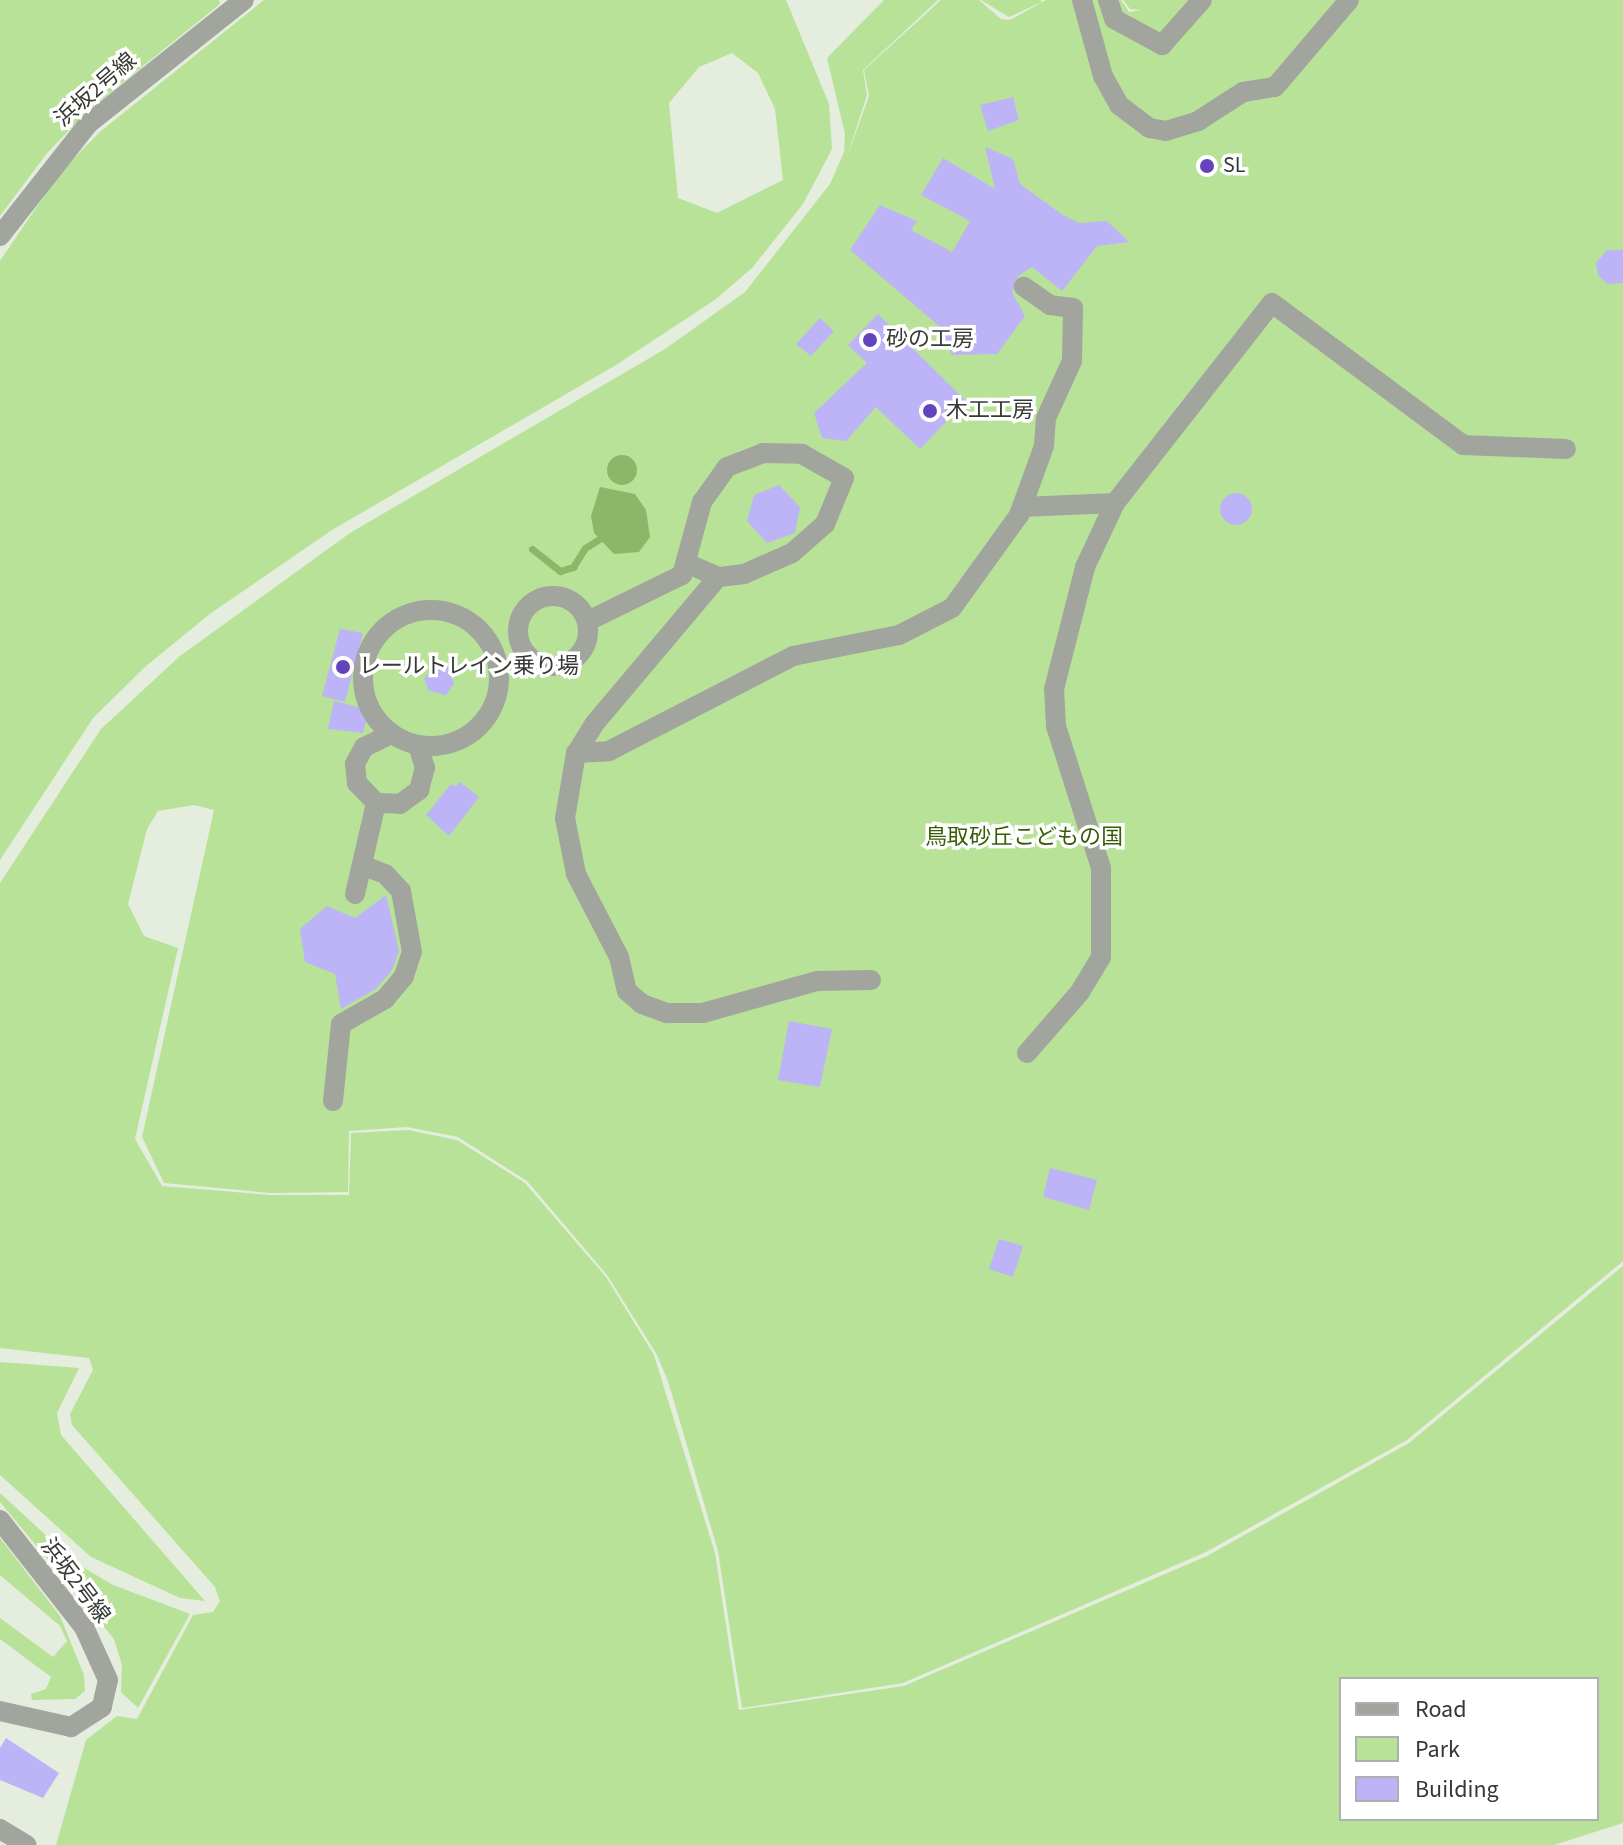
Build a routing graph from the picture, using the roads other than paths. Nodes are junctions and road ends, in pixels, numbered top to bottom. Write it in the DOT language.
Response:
graph roads {
  1 [pos="244,0"];
  2 [pos="1082,0"];
  3 [pos="1108,0"];
  4 [pos="1202,0"];
  5 [pos="1349,0"];
  6 [pos="0,236"];
  7 [pos="1024,287"];
  8 [pos="1566,449"];
  9 [pos="1115,503"];
  10 [pos="1022,507"];
  11 [pos="686,563"];
  12 [pos="718,577"];
  13 [pos="588,621"];
  14 [pos="521,647"];
  15 [pos="496,656"];
  16 [pos="391,734"];
  17 [pos="418,745"];
  18 [pos="576,753"];
  19 [pos="376,803"];
  20 [pos="364,866"];
  21 [pos="355,894"];
  22 [pos="871,980"];
  23 [pos="1027,1053"];
  24 [pos="333,1101"];
  25 [pos="0,1520"];
  26 [pos="0,1711"];
  27 [pos="0,1829"];
  28 [pos="27,1845"];
  1 -- 6 [label="street, 浜坂2号線"];
  2 -- 5 [label="street"];
  3 -- 4 [label="street"];
  7 -- 10 [label="street"];
  8 -- 9 [label="street"];
  9 -- 10 [label="street"];
  9 -- 23 [label="street"];
  10 -- 18 [label="street"];
  11 -- 12 [label="street"];
  11 -- 12 [label="street"];
  11 -- 13 [label="street"];
  12 -- 18 [label="street"];
  13 -- 14 [label="street"];
  13 -- 14 [label="street"];
  14 -- 15 [label="street"];
  15 -- 16 [label="street"];
  15 -- 17 [label="street"];
  16 -- 17 [label="street"];
  16 -- 19 [label="street"];
  17 -- 19 [label="street"];
  18 -- 22 [label="street"];
  19 -- 20 [label="street"];
  20 -- 21 [label="street"];
  20 -- 24 [label="street"];
  25 -- 26 [label="street, 浜坂2号線"];
  27 -- 28 [label="street"];
}
